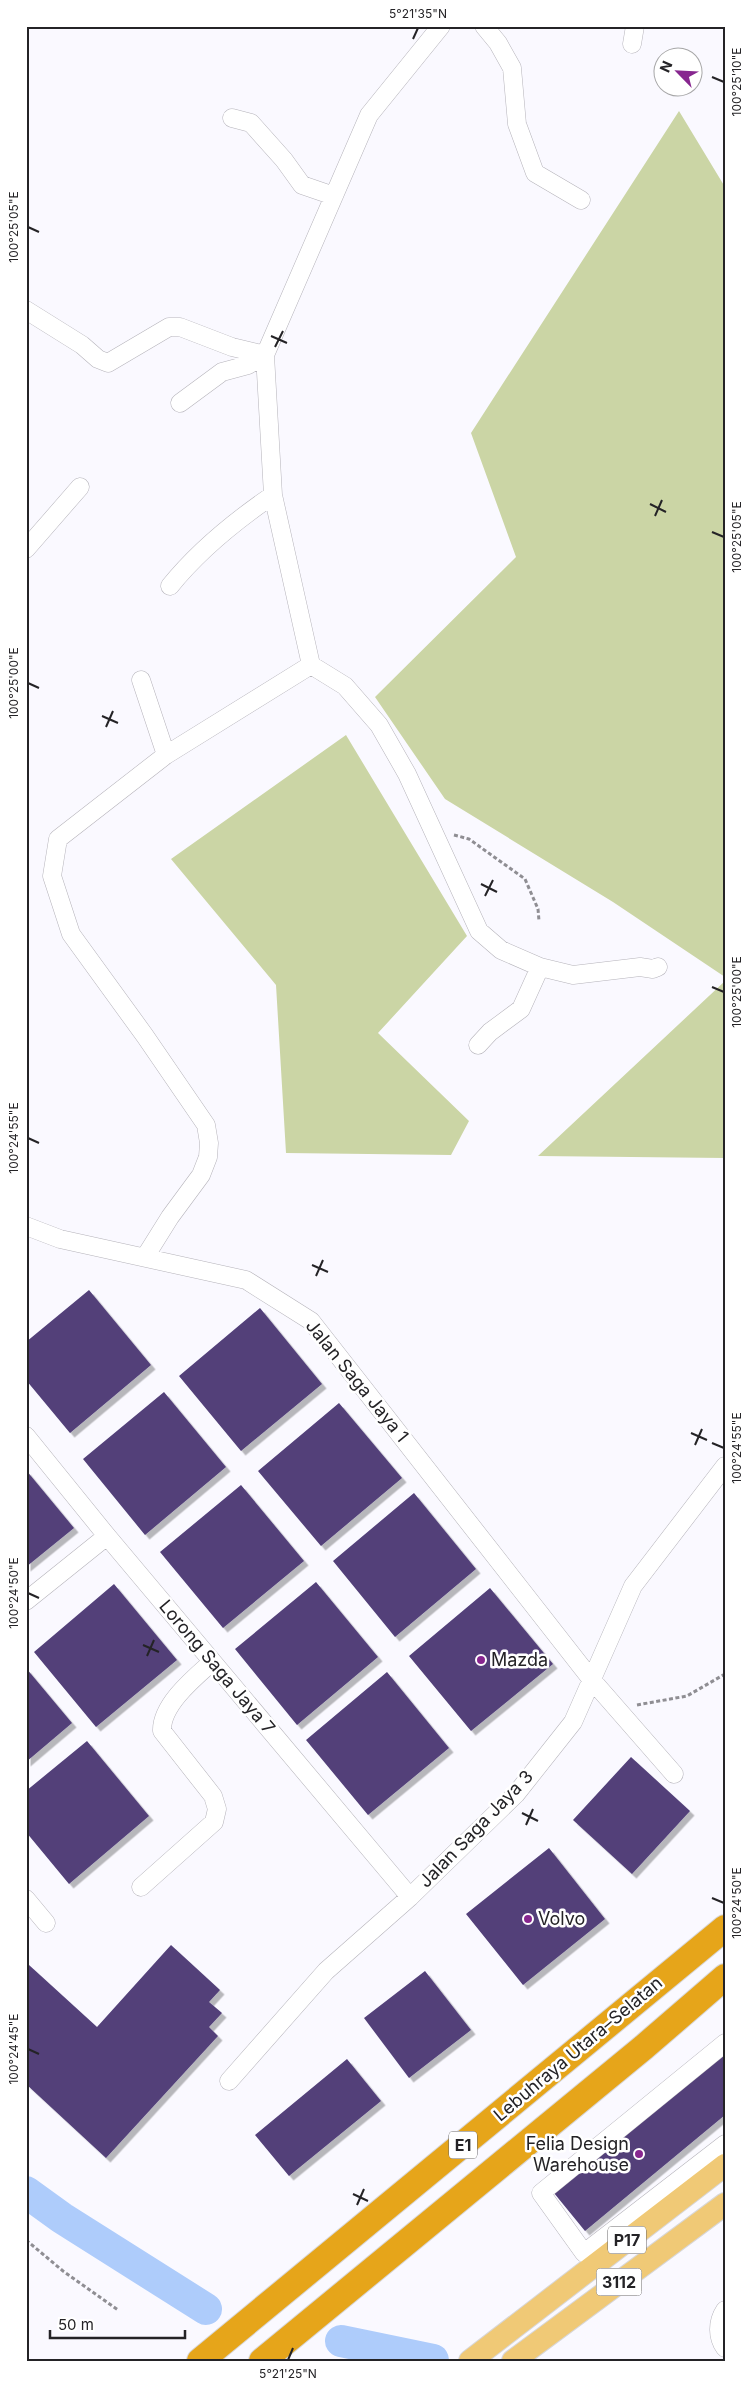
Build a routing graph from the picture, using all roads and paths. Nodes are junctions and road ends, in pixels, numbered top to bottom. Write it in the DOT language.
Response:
graph roads {
  1 [pos="442,26"];
  2 [pos="484,26"];
  3 [pos="635,26"];
  4 [pos="632,44"];
  5 [pos="232,118"];
  6 [pos="334,196"];
  7 [pos="581,200"];
  8 [pos="26,310"];
  9 [pos="265,355"];
  10 [pos="180,403"];
  11 [pos="80,487"];
  12 [pos="273,496"];
  13 [pos="26,549"];
  14 [pos="170,586"];
  15 [pos="311,664"];
  16 [pos="140,680"];
  17 [pos="166,755"];
  18 [pos="432,828"];
  19 [pos="539,921"];
  20 [pos="540,966"];
  21 [pos="658,967"];
  22 [pos="478,1045"];
  23 [pos="26,1226"];
  24 [pos="145,1258"];
  25 [pos="26,1436"];
  26 [pos="725,1466"];
  27 [pos="107,1536"];
  28 [pos="26,1601"];
  29 [pos="212,1662"];
  30 [pos="725,1674"];
  31 [pos="591,1679"];
  32 [pos="616,1708"];
  33 [pos="674,1774"];
  34 [pos="141,1887"];
  35 [pos="410,1897"];
  36 [pos="26,1899"];
  37 [pos="46,1923"];
  38 [pos="725,1928"];
  39 [pos="725,1977"];
  40 [pos="725,1994"];
  41 [pos="725,2043"];
  42 [pos="644,2046"];
  43 [pos="229,2082"];
  44 [pos="725,2144"];
  45 [pos="725,2165"];
  46 [pos="725,2204"];
  47 [pos="26,2240"];
  48 [pos="118,2310"];
  49 [pos="725,2310"];
  50 [pos="725,2348"];
  51 [pos="200,2361"];
  52 [pos="262,2361"];
  53 [pos="470,2361"];
  54 [pos="514,2361"];
  1 -- 6 [label="street"];
  2 -- 7 [label="street"];
  3 -- 4 [label="street"];
  5 -- 6 [label="street"];
  6 -- 9 [label="street"];
  8 -- 9 [label="street"];
  9 -- 10 [label="street"];
  9 -- 12 [label="street"];
  11 -- 13 [label="street"];
  12 -- 14 [label="street"];
  12 -- 15 [label="street"];
  15 -- 17 [label="street"];
  15 -- 18 [label="street"];
  16 -- 17 [label="street"];
  17 -- 24 [label="street"];
  18 -- 19 [label="path"];
  18 -- 20 [label="street"];
  20 -- 21 [label="street"];
  20 -- 22 [label="street"];
  23 -- 24 [label="street, Jalan Saga Jaya 1"];
  24 -- 31 [label="street, Jalan Saga Jaya 1"];
  25 -- 27 [label="street, Lorong Saga Jaya 7"];
  26 -- 31 [label="street, Jalan Saga Jaya 3"];
  27 -- 28 [label="street"];
  27 -- 29 [label="street, Lorong Saga Jaya 7"];
  29 -- 34 [label="street"];
  29 -- 35 [label="street, Lorong Saga Jaya 7"];
  30 -- 32 [label="path"];
  31 -- 32 [label="street, Jalan Saga Jaya 1"];
  31 -- 35 [label="street, Jalan Saga Jaya 3"];
  32 -- 33 [label="street, Jalan Saga Jaya 1"];
  35 -- 43 [label="street, Jalan Saga Jaya 3"];
  36 -- 37 [label="street"];
  38 -- 51 [label="highway, Lebuhraya Utara–Selatan / E1"];
  39 -- 42 [label="highway, E1"];
  40 -- 42 [label="highway"];
  41 -- 44 [label="street"];
  42 -- 52 [label="highway, E1"];
  45 -- 53 [label="main road, P17"];
  46 -- 54 [label="main road, 3112"];
  47 -- 48 [label="path"];
  49 -- 50 [label="street"];
}
